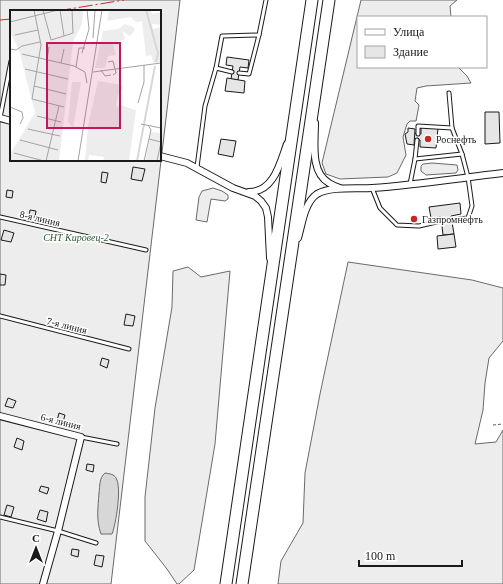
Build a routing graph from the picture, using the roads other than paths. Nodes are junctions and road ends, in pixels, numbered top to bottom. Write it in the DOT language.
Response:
graph roads {
  1 [pos="266,0"];
  2 [pos="312,0"];
  3 [pos="329,0"];
  4 [pos="259,35"];
  5 [pos="10,66"];
  6 [pos="216,68"];
  7 [pos="232,72"];
  8 [pos="239,73"];
  9 [pos="450,92"];
  10 [pos="314,103"];
  11 [pos="0,118"];
  12 [pos="10,121"];
  13 [pos="293,126"];
  14 [pos="452,128"];
  15 [pos="418,134"];
  16 [pos="417,140"];
  17 [pos="462,154"];
  18 [pos="161,156"];
  19 [pos="415,159"];
  20 [pos="198,167"];
  21 [pos="503,173"];
  22 [pos="468,177"];
  23 [pos="410,184"];
  24 [pos="372,188"];
  25 [pos="342,189"];
  26 [pos="243,192"];
  27 [pos="0,217"];
  28 [pos="452,220"];
  29 [pos="442,221"];
  30 [pos="146,250"];
  31 [pos="290,261"];
  32 [pos="271,273"];
  33 [pos="0,316"];
  34 [pos="129,349"];
  35 [pos="0,416"];
  36 [pos="81,437"];
  37 [pos="117,444"];
  38 [pos="0,516"];
  39 [pos="58,531"];
  40 [pos="96,543"];
  41 [pos="42,584"];
  42 [pos="226,584"];
  43 [pos="242,584"];
  1 -- 4 [label="lane"];
  2 -- 13 [label="highway"];
  3 -- 10 [label="highway"];
  4 -- 6 [label="lane"];
  4 -- 8 [label="lane"];
  5 -- 11 [label="lane"];
  6 -- 7 [label="lane"];
  6 -- 20 [label="lane"];
  9 -- 14 [label="lane"];
  10 -- 25 [label="street"];
  10 -- 31 [label="highway"];
  11 -- 12 [label="street"];
  13 -- 26 [label="street"];
  13 -- 32 [label="highway"];
  14 -- 15 [label="lane"];
  14 -- 17 [label="lane"];
  16 -- 19 [label="lane"];
  17 -- 19 [label="lane"];
  17 -- 22 [label="lane"];
  18 -- 20 [label="street"];
  19 -- 23 [label="lane"];
  20 -- 26 [label="street"];
  21 -- 22 [label="street"];
  22 -- 23 [label="street"];
  22 -- 28 [label="lane"];
  23 -- 24 [label="street"];
  24 -- 25 [label="street"];
  24 -- 29 [label="lane"];
  25 -- 31 [label="street"];
  26 -- 32 [label="street"];
  27 -- 30 [label="lane, 8-я линия"];
  31 -- 43 [label="highway"];
  32 -- 42 [label="highway"];
  33 -- 34 [label="lane, 7-я линия"];
  35 -- 36 [label="street, 6-я линия"];
  36 -- 37 [label="lane, 6-я линия"];
  36 -- 39 [label="street"];
  38 -- 39 [label="lane"];
  39 -- 40 [label="lane"];
  39 -- 41 [label="street"];
}
